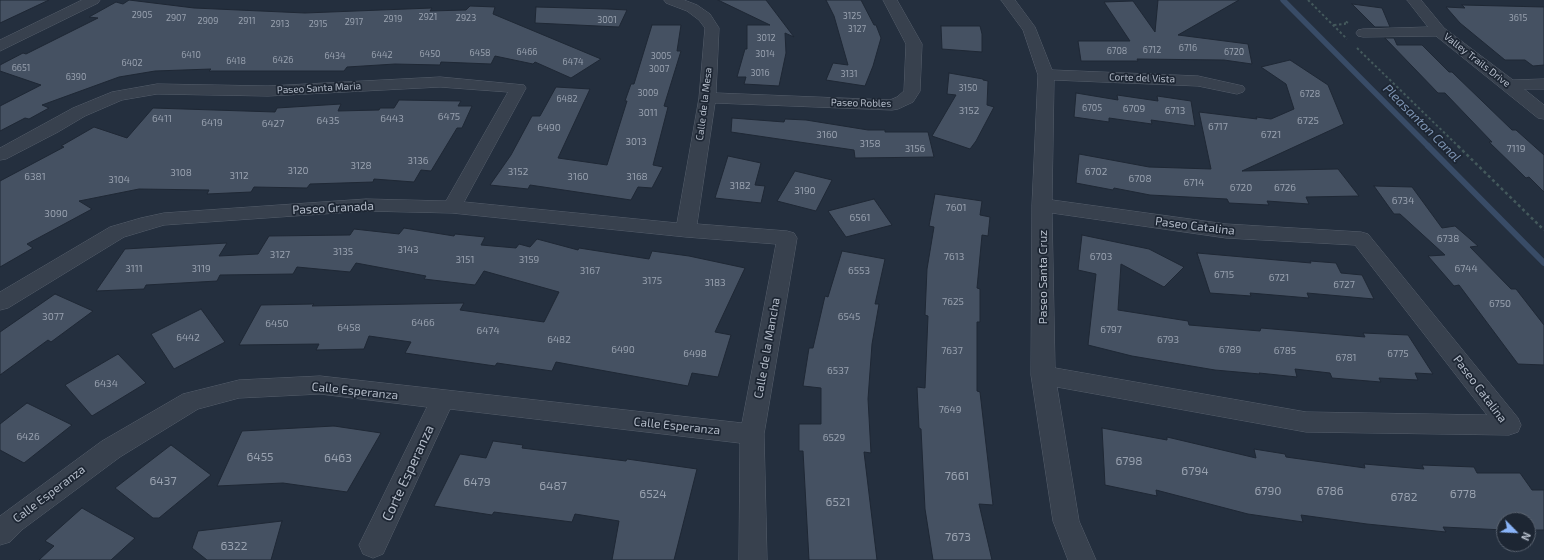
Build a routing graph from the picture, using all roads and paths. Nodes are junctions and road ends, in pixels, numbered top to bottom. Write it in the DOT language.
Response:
graph roads {
  1 [pos="93,0"];
  2 [pos="671,0"];
  3 [pos="890,0"];
  4 [pos="1008,0"];
  5 [pos="1308,0"];
  6 [pos="1414,0"];
  7 [pos="1439,31"];
  8 [pos="1364,33"];
  9 [pos="1350,41"];
  10 [pos="0,46"];
  11 [pos="1356,47"];
  12 [pos="1046,74"];
  13 [pos="1544,84"];
  14 [pos="1509,85"];
  15 [pos="1237,89"];
  16 [pos="707,98"];
  17 [pos="1544,114"];
  18 [pos="0,155"];
  19 [pos="1042,205"];
  20 [pos="452,207"];
  21 [pos="686,230"];
  22 [pos="1544,230"];
  23 [pos="0,302"];
  24 [pos="1043,375"];
  25 [pos="442,400"];
  26 [pos="752,434"];
  27 [pos="0,534"];
  28 [pos="373,545"];
  29 [pos="754,560"];
  30 [pos="1082,560"];
  1 -- 10 [label="street"];
  2 -- 16 [label="street, Calle de la Mesa"];
  3 -- 16 [label="street, Paseo Robles"];
  4 -- 12 [label="street, Paseo Santa Cruz"];
  5 -- 9 [label="path"];
  6 -- 7 [label="street, Valley Trails Drive"];
  7 -- 8 [label="street"];
  7 -- 14 [label="street, Valley Trails Drive"];
  11 -- 22 [label="path"];
  12 -- 15 [label="street, Corte del Vista"];
  12 -- 19 [label="street, Paseo Santa Cruz"];
  13 -- 14 [label="street"];
  14 -- 17 [label="street, Valley Trails Drive"];
  16 -- 21 [label="street, Calle de la Mesa"];
  18 -- 20 [label="street, Paseo Santa Maria"];
  19 -- 24 [label="street, Paseo Santa Cruz"];
  19 -- 24 [label="street, Paseo Catalina"];
  20 -- 21 [label="street, Paseo Granada"];
  20 -- 23 [label="street, Paseo Granada"];
  21 -- 26 [label="street, Calle de la Mancha"];
  24 -- 30 [label="street, Paseo Santa Cruz"];
  25 -- 26 [label="street, Calle Esperanza"];
  25 -- 27 [label="street, Calle Esperanza"];
  25 -- 28 [label="street, Corte Esperanza"];
  26 -- 29 [label="street, Calle de la Mancha"];
}
